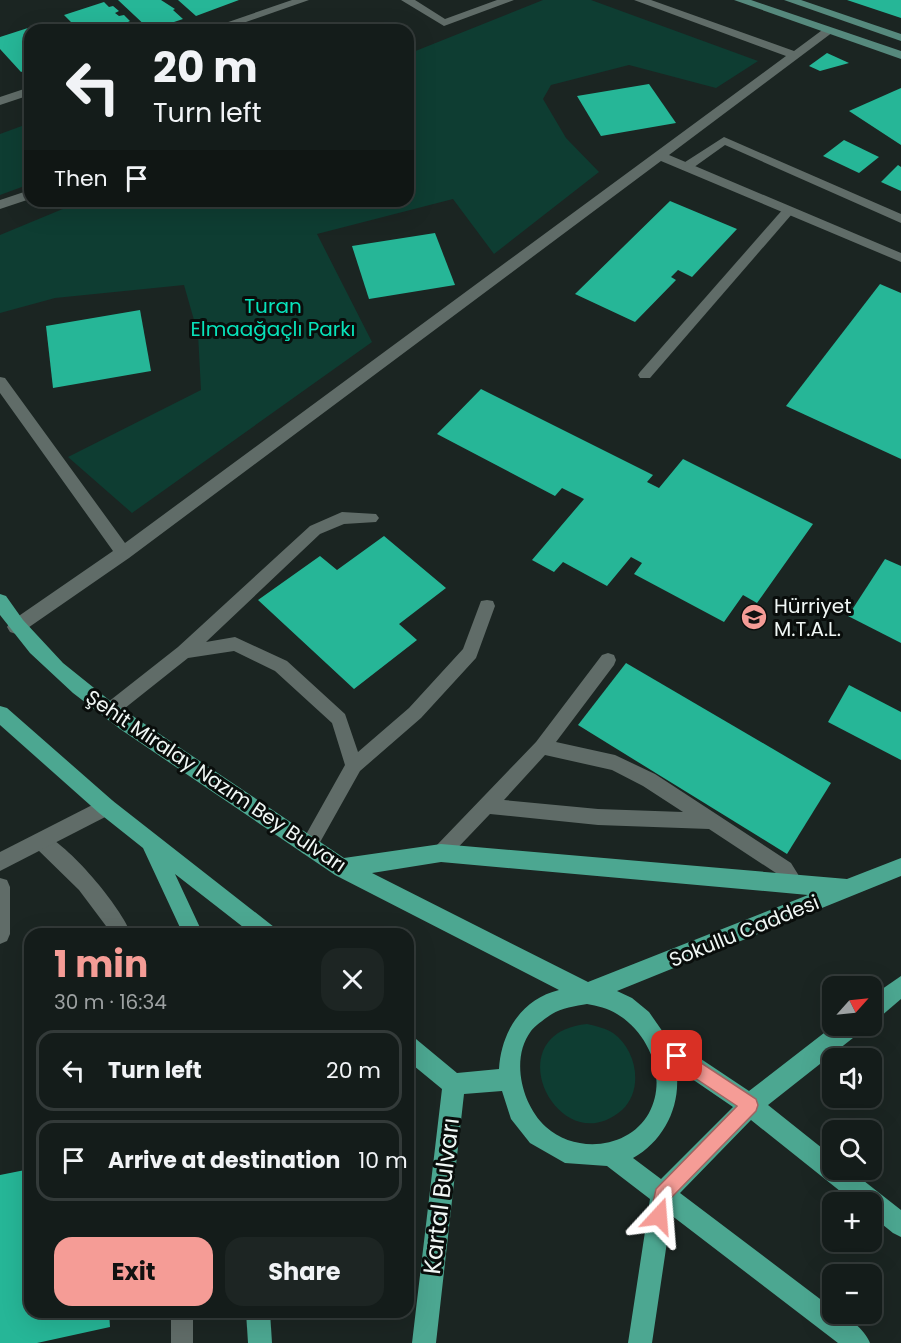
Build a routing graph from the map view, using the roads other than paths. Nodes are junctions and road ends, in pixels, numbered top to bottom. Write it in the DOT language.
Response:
graph roads {
  1 [pos="303,0"];
  2 [pos="407,0"];
  3 [pos="508,0"];
  4 [pos="640,0"];
  5 [pos="740,0"];
  6 [pos="790,0"];
  7 [pos="229,24"];
  8 [pos="829,30"];
  9 [pos="901,38"];
  10 [pos="795,55"];
  11 [pos="901,55"];
  12 [pos="24,93"];
  13 [pos="0,101"];
  14 [pos="657,155"];
  15 [pos="686,167"];
  16 [pos="24,196"];
  17 [pos="0,205"];
  18 [pos="788,212"];
  19 [pos="901,219"];
  20 [pos="901,258"];
  21 [pos="645,375"];
  22 [pos="0,382"];
  23 [pos="371,518"];
  24 [pos="123,553"];
  25 [pos="0,601"];
  26 [pos="487,606"];
  27 [pos="16,627"];
  28 [pos="184,652"];
  29 [pos="608,660"];
  30 [pos="109,711"];
  31 [pos="0,714"];
  32 [pos="542,747"];
  33 [pos="354,766"];
  34 [pos="488,806"];
  35 [pos="106,807"];
  36 [pos="714,821"];
  37 [pos="41,841"];
  38 [pos="150,842"];
  39 [pos="308,847"];
  40 [pos="441,853"];
  41 [pos="0,862"];
  42 [pos="901,867"];
  43 [pos="342,868"];
  44 [pos="795,884"];
  45 [pos="0,887"];
  46 [pos="849,889"];
  47 [pos="119,928"];
  48 [pos="190,928"];
  49 [pos="259,928"];
  50 [pos="0,934"];
  51 [pos="901,986"];
  52 [pos="587,993"];
  53 [pos="882,1001"];
  54 [pos="837,1036"];
  55 [pos="659,1043"];
  56 [pos="414,1052"];
  57 [pos="508,1078"];
  58 [pos="454,1084"];
  59 [pos="750,1105"];
  60 [pos="611,1155"];
  61 [pos="662,1195"];
  62 [pos="901,1225"];
  63 [pos="182,1318"];
  64 [pos="258,1318"];
  65 [pos="182,1343"];
  66 [pos="260,1343"];
  67 [pos="424,1343"];
  68 [pos="640,1343"];
  69 [pos="858,1343"];
  1 -- 7 [label="street"];
  2 -- 3 [label="street"];
  4 -- 10 [label="street"];
  5 -- 8 [label="street"];
  6 -- 9 [label="street"];
  8 -- 10 [label="street"];
  8 -- 11 [label="street"];
  10 -- 14 [label="street"];
  12 -- 13 [label="street"];
  14 -- 15 [label="street"];
  14 -- 24 [label="street"];
  15 -- 18 [label="street"];
  15 -- 19 [label="lane"];
  16 -- 17 [label="street"];
  18 -- 20 [label="street"];
  18 -- 21 [label="lane"];
  22 -- 24 [label="street"];
  23 -- 28 [label="lane"];
  24 -- 27 [label="street"];
  25 -- 27 [label="main road, Şehit Miralay Nazım Bey Bulvarı"];
  26 -- 33 [label="lane"];
  27 -- 30 [label="main road, Şehit Miralay Nazım Bey Bulvarı"];
  28 -- 30 [label="lane"];
  28 -- 33 [label="lane"];
  29 -- 32 [label="lane"];
  30 -- 39 [label="main road, Şehit Miralay Nazım Bey Bulvarı"];
  31 -- 35 [label="main road"];
  32 -- 34 [label="lane"];
  32 -- 36 [label="lane"];
  33 -- 39 [label="lane"];
  34 -- 36 [label="lane"];
  34 -- 40 [label="lane"];
  35 -- 37 [label="street"];
  35 -- 38 [label="main road"];
  36 -- 44 [label="lane"];
  37 -- 41 [label="street"];
  37 -- 47 [label="lane"];
  38 -- 48 [label="main road"];
  38 -- 49 [label="main road"];
  39 -- 43 [label="main road, Şehit Miralay Nazım Bey Bulvarı"];
  40 -- 43 [label="main road"];
  40 -- 44 [label="main road"];
  42 -- 46 [label="main road, Sokullu Caddesi"];
  43 -- 52 [label="main road, Şehit Miralay Nazım Bey Bulvarı"];
  44 -- 46 [label="main road"];
  45 -- 50 [label="street"];
  46 -- 52 [label="main road, Sokullu Caddesi"];
  51 -- 53 [label="main road"];
  52 -- 55 [label="main road"];
  52 -- 57 [label="main road"];
  54 -- 59 [label="main road"];
  55 -- 59 [label="main road"];
  55 -- 60 [label="main road"];
  56 -- 58 [label="main road"];
  57 -- 58 [label="main road"];
  57 -- 60 [label="main road"];
  58 -- 67 [label="main road, Kartal Bulvarı"];
  59 -- 61 [label="main road"];
  59 -- 62 [label="main road"];
  60 -- 61 [label="main road"];
  61 -- 68 [label="main road"];
  61 -- 69 [label="main road"];
  63 -- 65 [label="lane"];
  64 -- 66 [label="main road"];
}
